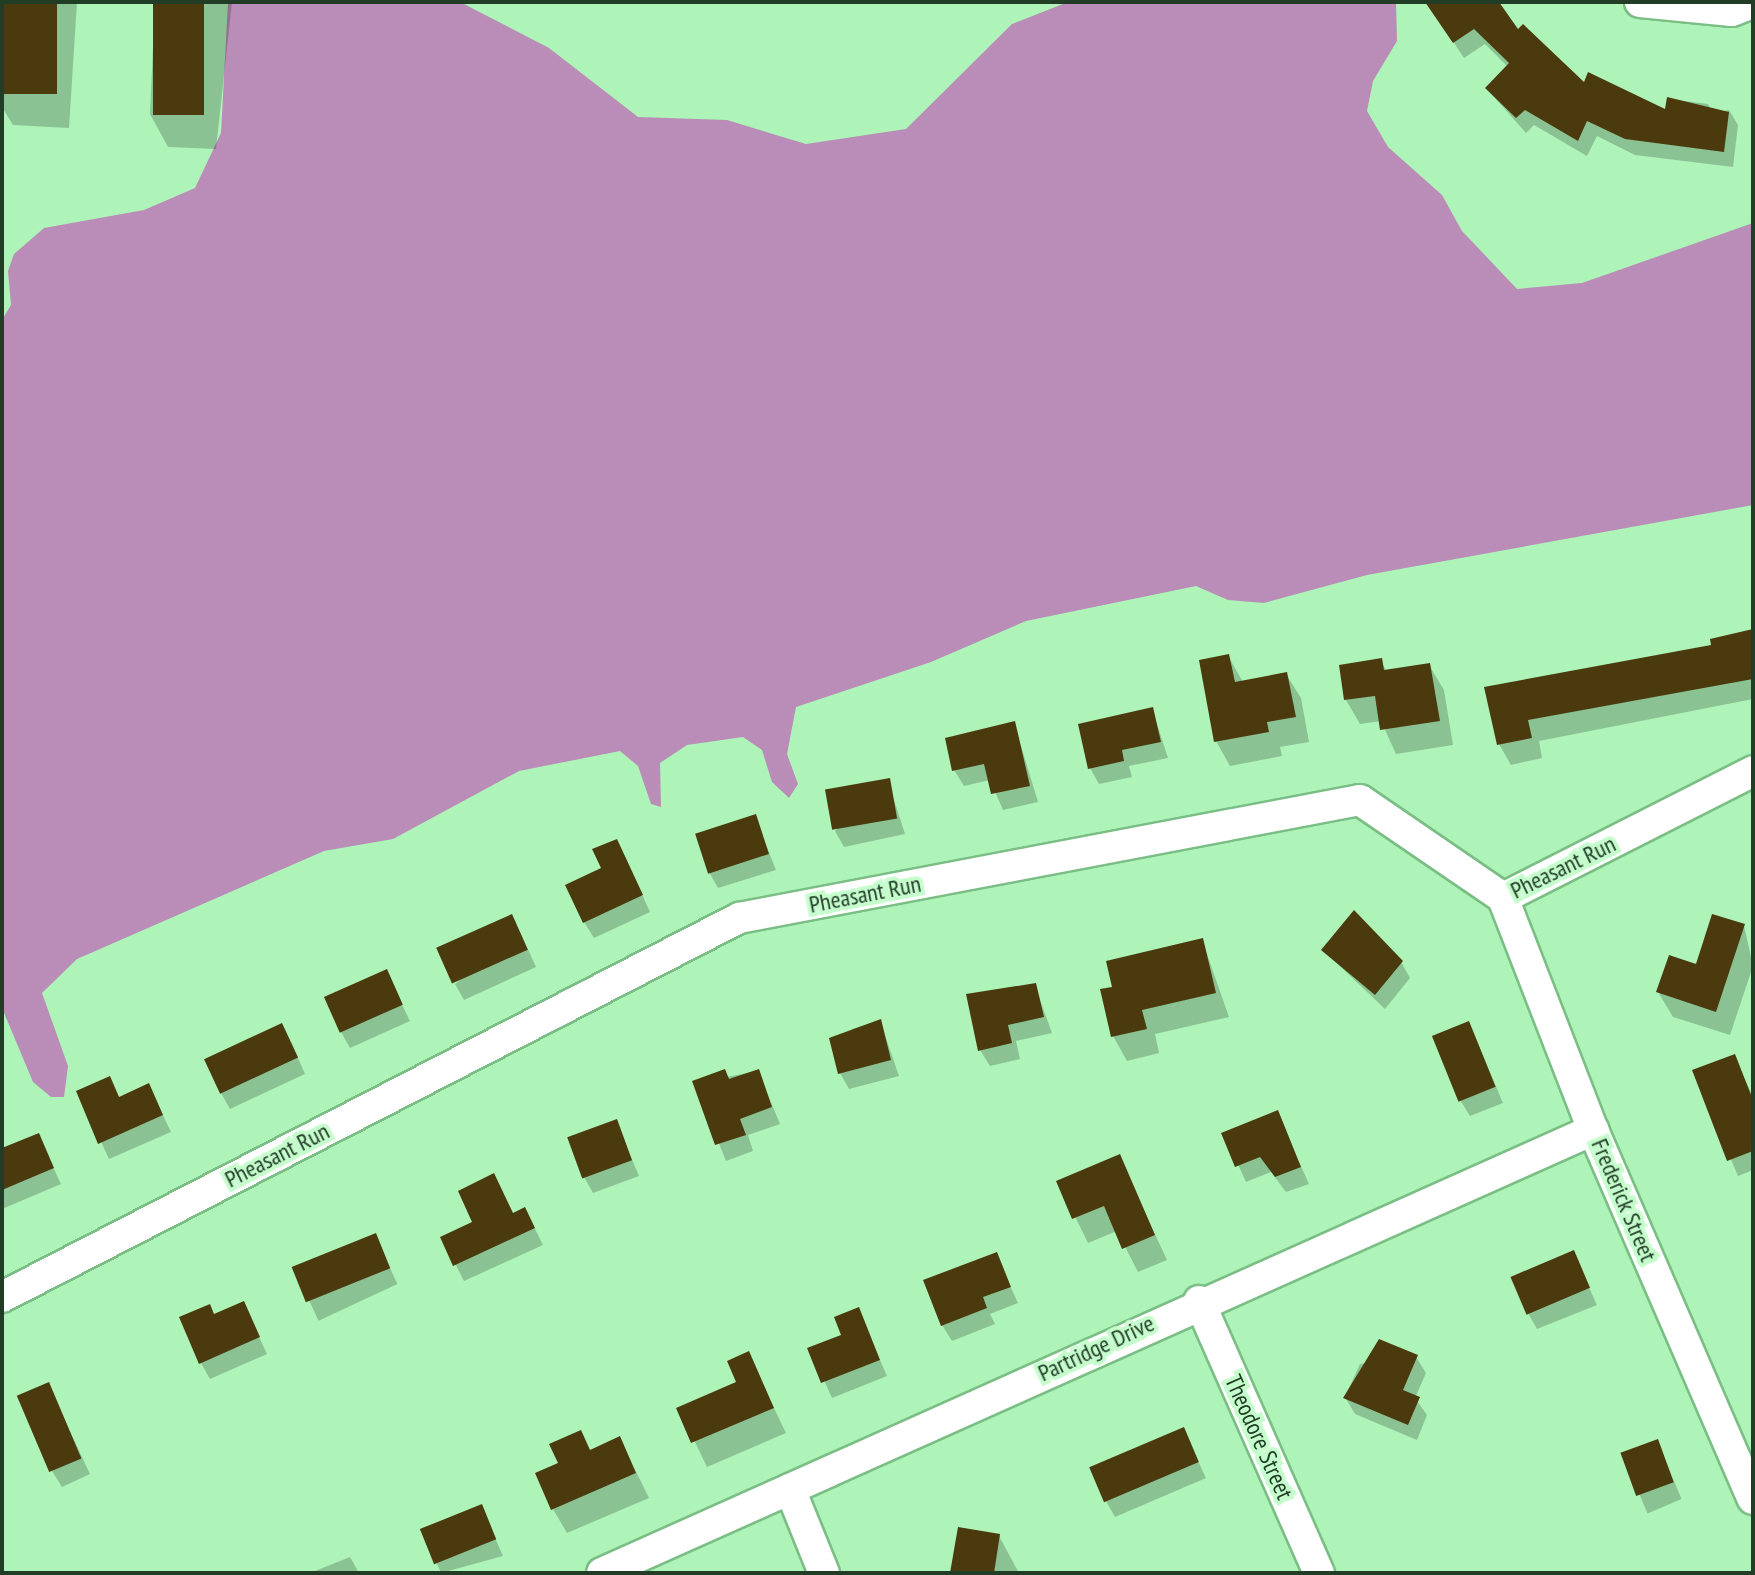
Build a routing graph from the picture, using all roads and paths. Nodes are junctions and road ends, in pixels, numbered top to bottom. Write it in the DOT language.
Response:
graph roads {
  1 [pos="1640,2"];
  2 [pos="1753,3"];
  3 [pos="1753,771"];
  4 [pos="1503,898"];
  5 [pos="1593,1130"];
  6 [pos="2,1297"];
  7 [pos="1199,1301"];
  8 [pos="790,1489"];
  9 [pos="1753,1499"];
  10 [pos="602,1573"];
  11 [pos="824,1573"];
  12 [pos="1319,1573"];
  1 -- 2 [label="street"];
  3 -- 4 [label="street, Pheasant Run"];
  4 -- 5 [label="street, Frederick Street"];
  4 -- 6 [label="street, Pheasant Run"];
  5 -- 7 [label="street, Partridge Drive"];
  5 -- 9 [label="street, Frederick Street"];
  7 -- 8 [label="street, Partridge Drive"];
  7 -- 12 [label="street, Theodore Street"];
  8 -- 10 [label="street, Partridge Drive"];
  8 -- 11 [label="street"];
}
